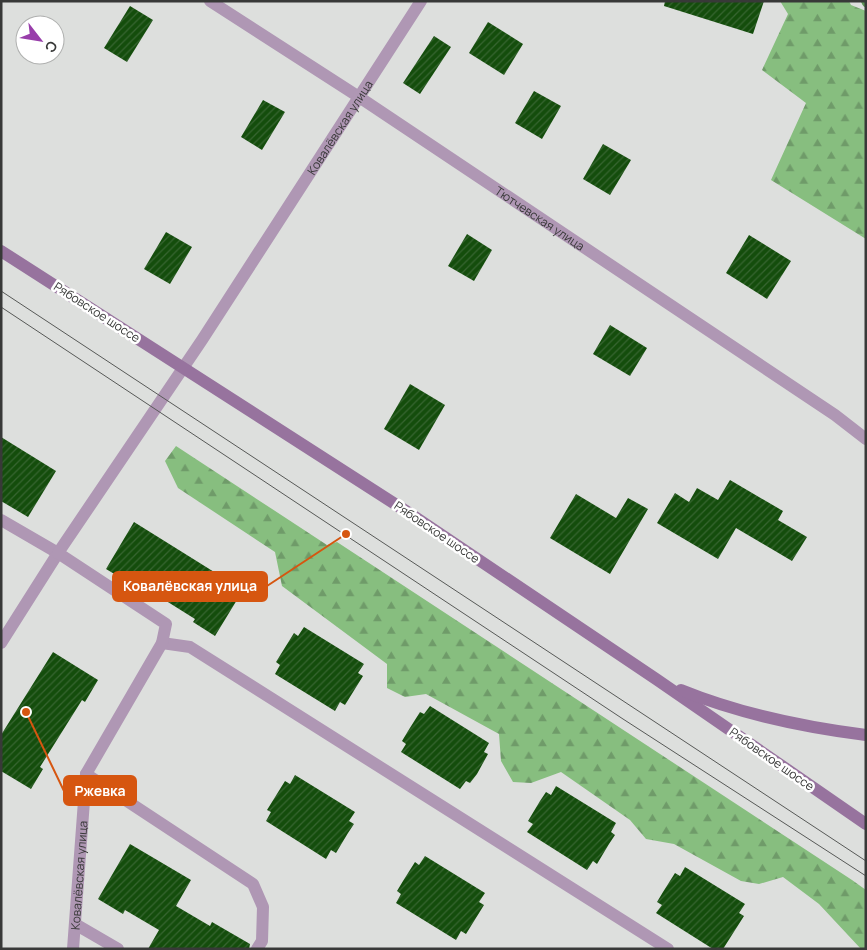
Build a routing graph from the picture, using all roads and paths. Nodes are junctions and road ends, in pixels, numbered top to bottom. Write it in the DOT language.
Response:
graph roads {
  1 [pos="210,1"];
  2 [pos="420,1"];
  3 [pos="358,97"];
  4 [pos="1,250"];
  5 [pos="183,368"];
  6 [pos="866,439"];
  7 [pos="1,520"];
  8 [pos="58,553"];
  9 [pos="1,643"];
  10 [pos="162,643"];
  11 [pos="656,679"];
  12 [pos="866,735"];
  13 [pos="86,774"];
  14 [pos="866,824"];
  15 [pos="75,924"];
  16 [pos="73,949"];
  17 [pos="118,949"];
  18 [pos="257,949"];
  19 [pos="668,949"];
  1 -- 3 [label="street, Тютчевская улица"];
  2 -- 3 [label="street, Ковалёвская улица"];
  3 -- 5 [label="street, Ковалёвская улица"];
  3 -- 6 [label="street, Тютчевская улица"];
  4 -- 5 [label="main road, Рябовское шоссе"];
  5 -- 8 [label="street, Ковалёвская улица"];
  5 -- 11 [label="main road, Рябовское шоссе"];
  7 -- 8 [label="street"];
  8 -- 9 [label="street, Ковалёвская улица"];
  8 -- 10 [label="street"];
  10 -- 13 [label="street, Ковалёвская улица"];
  10 -- 19 [label="street"];
  11 -- 12 [label="main road"];
  11 -- 14 [label="main road, Рябовское шоссе"];
  13 -- 15 [label="street, Ковалёвская улица"];
  13 -- 18 [label="street"];
  15 -- 16 [label="street, Ковалёвская улица"];
  15 -- 17 [label="street"];
}
